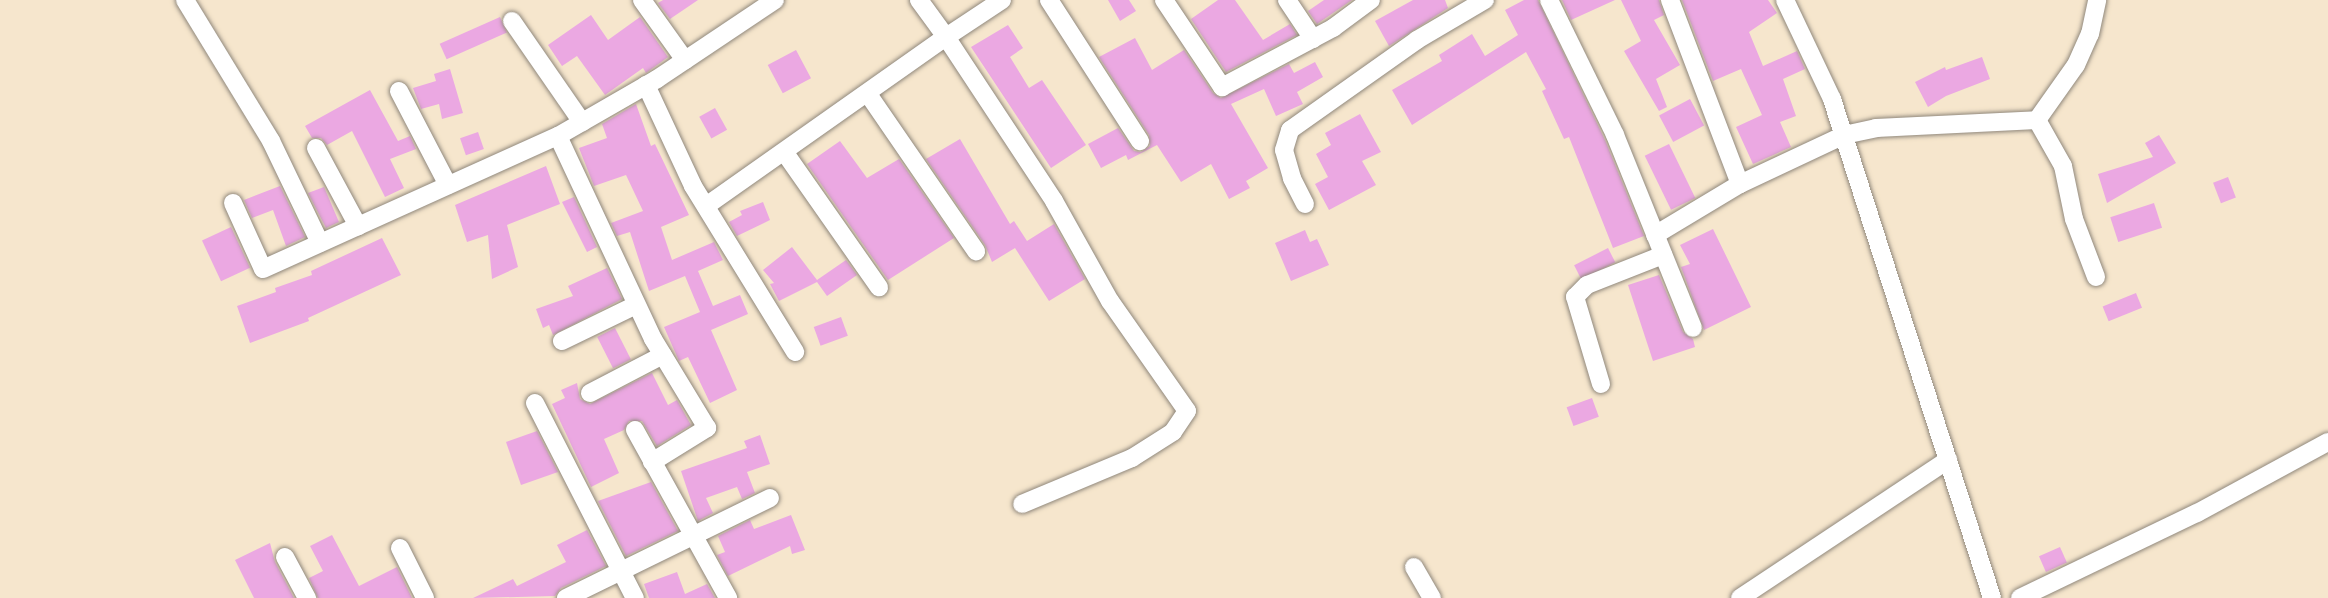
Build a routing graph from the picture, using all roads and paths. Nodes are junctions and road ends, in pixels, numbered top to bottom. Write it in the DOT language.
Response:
graph roads {
  1 [pos="184,0"];
  2 [pos="642,0"];
  3 [pos="775,0"];
  4 [pos="919,0"];
  5 [pos="1002,0"];
  6 [pos="1048,0"];
  7 [pos="1164,0"];
  8 [pos="1287,0"];
  9 [pos="1371,0"];
  10 [pos="1485,0"];
  11 [pos="1549,0"];
  12 [pos="1670,0"];
  13 [pos="1785,0"];
  14 [pos="2097,0"];
  15 [pos="512,21"];
  16 [pos="946,37"];
  17 [pos="1313,39"];
  18 [pos="685,60"];
  19 [pos="646,85"];
  20 [pos="399,91"];
  21 [pos="868,94"];
  22 [pos="2037,120"];
  23 [pos="582,122"];
  24 [pos="1844,135"];
  25 [pos="558,136"];
  26 [pos="1140,141"];
  27 [pos="316,148"];
  28 [pos="785,153"];
  29 [pos="1740,184"];
  30 [pos="448,185"];
  31 [pos="233,203"];
  32 [pos="1305,204"];
  33 [pos="706,206"];
  34 [pos="358,226"];
  35 [pos="1655,234"];
  36 [pos="320,243"];
  37 [pos="976,251"];
  38 [pos="1663,255"];
  39 [pos="2096,277"];
  40 [pos="879,288"];
  41 [pos="636,305"];
  42 [pos="1693,328"];
  43 [pos="561,341"];
  44 [pos="795,352"];
  45 [pos="663,355"];
  46 [pos="1601,384"];
  47 [pos="590,393"];
  48 [pos="536,404"];
  49 [pos="635,430"];
  50 [pos="2328,442"];
  51 [pos="1948,460"];
  52 [pos="652,462"];
  53 [pos="770,498"];
  54 [pos="1022,504"];
  55 [pos="694,538"];
  56 [pos="400,549"];
  57 [pos="285,558"];
  58 [pos="1414,567"];
  59 [pos="621,571"];
  60 [pos="306,598"];
  61 [pos="425,598"];
  62 [pos="566,598"];
  63 [pos="635,598"];
  64 [pos="728,598"];
  65 [pos="1432,598"];
  66 [pos="1740,598"];
  67 [pos="1992,598"];
  68 [pos="2020,598"];
  1 -- 36 [label="street"];
  2 -- 18 [label="street"];
  3 -- 18 [label="street"];
  4 -- 16 [label="street"];
  5 -- 16 [label="street"];
  6 -- 26 [label="street"];
  7 -- 17 [label="street"];
  8 -- 17 [label="street"];
  9 -- 17 [label="street"];
  10 -- 32 [label="street"];
  11 -- 35 [label="street"];
  12 -- 29 [label="street"];
  13 -- 24 [label="street"];
  14 -- 22 [label="street"];
  15 -- 23 [label="street"];
  16 -- 21 [label="street"];
  16 -- 54 [label="street"];
  18 -- 19 [label="street"];
  19 -- 23 [label="street"];
  19 -- 33 [label="street"];
  20 -- 30 [label="street"];
  21 -- 28 [label="street"];
  21 -- 37 [label="street"];
  22 -- 24 [label="street"];
  22 -- 39 [label="street"];
  23 -- 25 [label="street"];
  24 -- 29 [label="street"];
  24 -- 51 [label="street"];
  25 -- 30 [label="street"];
  25 -- 41 [label="street"];
  27 -- 34 [label="street"];
  28 -- 33 [label="street"];
  28 -- 40 [label="street"];
  29 -- 35 [label="street"];
  30 -- 34 [label="street"];
  31 -- 36 [label="street"];
  33 -- 44 [label="street"];
  34 -- 36 [label="street"];
  35 -- 38 [label="street"];
  38 -- 42 [label="street"];
  38 -- 46 [label="street"];
  41 -- 43 [label="street"];
  41 -- 45 [label="street"];
  45 -- 47 [label="street"];
  45 -- 52 [label="street"];
  48 -- 59 [label="street"];
  49 -- 52 [label="street"];
  50 -- 68 [label="street"];
  51 -- 66 [label="street"];
  51 -- 67 [label="street"];
  52 -- 55 [label="street"];
  53 -- 55 [label="street"];
  55 -- 59 [label="street"];
  55 -- 64 [label="street"];
  56 -- 61 [label="street"];
  57 -- 60 [label="street"];
  58 -- 65 [label="street"];
  59 -- 62 [label="street"];
  59 -- 63 [label="street"];
}
